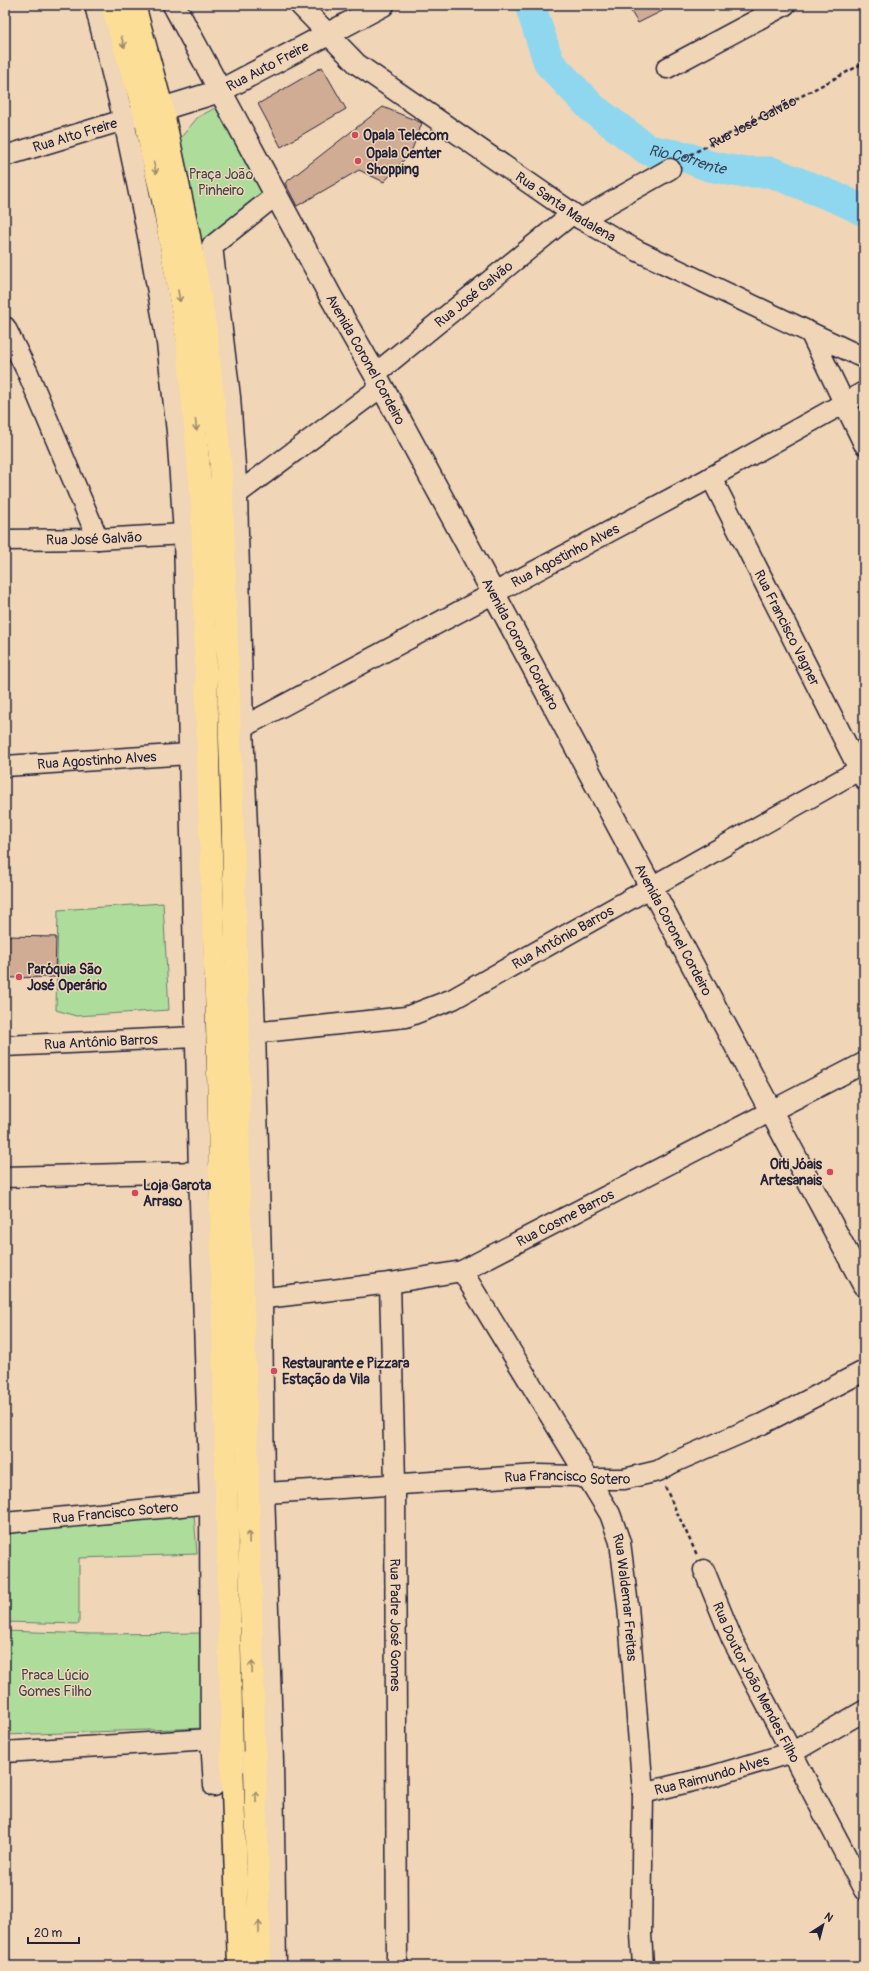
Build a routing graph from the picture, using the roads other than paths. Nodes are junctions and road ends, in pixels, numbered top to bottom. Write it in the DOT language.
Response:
graph roads {
  1 [pos="95,5"];
  2 [pos="112,5"];
  3 [pos="134,5"];
  4 [pos="174,5"];
  5 [pos="300,5"];
  6 [pos="383,5"];
  7 [pos="785,5"];
  8 [pos="328,33"];
  9 [pos="667,68"];
  10 [pos="220,91"];
  11 [pos="154,111"];
  12 [pos="124,121"];
  13 [pos="5,156"];
  14 [pos="670,168"];
  15 [pos="276,195"];
  16 [pos="576,217"];
  17 [pos="5,327"];
  18 [pos="195,334"];
  19 [pos="811,334"];
  20 [pos="864,358"];
  21 [pos="378,380"];
  22 [pos="864,392"];
  23 [pos="844,404"];
  24 [pos="864,444"];
  25 [pos="711,477"];
  26 [pos="237,494"];
  27 [pos="184,534"];
  28 [pos="98,538"];
  29 [pos="5,540"];
  30 [pos="494,594"];
  31 [pos="243,727"];
  32 [pos="189,754"];
  33 [pos="5,766"];
  34 [pos="862,772"];
  35 [pos="232,798"];
  36 [pos="209,799"];
  37 [pos="650,887"];
  38 [pos="246,1033"];
  39 [pos="196,1037"];
  40 [pos="5,1046"];
  41 [pos="864,1062"];
  42 [pos="772,1112"];
  43 [pos="199,1172"];
  44 [pos="5,1177"];
  45 [pos="219,1184"];
  46 [pos="239,1195"];
  47 [pos="259,1206"];
  48 [pos="462,1271"];
  49 [pos="390,1283"];
  50 [pos="864,1285"];
  51 [pos="253,1300"];
  52 [pos="864,1371"];
  53 [pos="590,1479"];
  54 [pos="395,1483"];
  55 [pos="256,1493"];
  56 [pos="218,1502"];
  57 [pos="5,1523"];
  58 [pos="704,1570"];
  59 [pos="864,1711"];
  60 [pos="211,1739"];
  61 [pos="5,1752"];
  62 [pos="793,1752"];
  63 [pos="232,1761"];
  64 [pos="264,1761"];
  65 [pos="214,1786"];
  66 [pos="643,1793"];
  67 [pos="864,1890"];
  68 [pos="238,1966"];
  69 [pos="260,1966"];
  70 [pos="276,1966"];
  71 [pos="396,1966"];
  72 [pos="643,1966"];
  1 -- 12 [label="street"];
  2 -- 11 [label="main road, one-way"];
  3 -- 11 [label="main road"];
  4 -- 10 [label="street, Avenida Coronel Cordeiro"];
  5 -- 8 [label="street, Rua Santa Madalena"];
  6 -- 8 [label="street, Rua Auto Freire"];
  7 -- 9 [label="street"];
  8 -- 10 [label="street, Rua Auto Freire"];
  8 -- 16 [label="street, Rua Santa Madalena"];
  10 -- 11 [label="street, Rua Auto Freire"];
  10 -- 15 [label="street, Avenida Coronel Cordeiro"];
  11 -- 12 [label="street, Rua Alto Freire"];
  11 -- 18 [label="main road"];
  12 -- 13 [label="street, Rua Alto Freire"];
  12 -- 18 [label="street"];
  14 -- 16 [label="street, Rua José Galvão"];
  15 -- 18 [label="street"];
  15 -- 21 [label="street, Avenida Coronel Cordeiro"];
  16 -- 19 [label="street, Rua Santa Madalena"];
  16 -- 21 [label="street, Rua José Galvão"];
  17 -- 28 [label="street"];
  18 -- 26 [label="street"];
  18 -- 27 [label="street"];
  18 -- 35 [label="main road"];
  18 -- 36 [label="main road, one-way"];
  19 -- 20 [label="street, Rua Santa Madalena"];
  19 -- 23 [label="street"];
  21 -- 26 [label="street, Rua José Galvão"];
  21 -- 30 [label="street, Avenida Coronel Cordeiro"];
  22 -- 23 [label="street, Rua Agostinho Alves"];
  23 -- 24 [label="street"];
  23 -- 25 [label="street, Rua Agostinho Alves"];
  25 -- 30 [label="street, Rua Agostinho Alves"];
  25 -- 34 [label="street, Rua Francisco Vagner"];
  26 -- 31 [label="street"];
  27 -- 28 [label="street, Rua José Galvão"];
  27 -- 32 [label="street"];
  28 -- 29 [label="street, Rua José Galvão"];
  30 -- 31 [label="street, Rua Agostinho Alves"];
  30 -- 37 [label="street, Avenida Coronel Cordeiro"];
  31 -- 38 [label="street"];
  32 -- 33 [label="street, Rua Agostinho Alves"];
  32 -- 39 [label="street"];
  34 -- 37 [label="street, Rua Antônio Barros"];
  35 -- 36 [label="main road"];
  35 -- 38 [label="main road"];
  36 -- 45 [label="main road"];
  37 -- 38 [label="street, Rua Antônio Barros"];
  37 -- 42 [label="street, Avenida Coronel Cordeiro"];
  38 -- 46 [label="main road"];
  38 -- 47 [label="street"];
  39 -- 40 [label="street, Rua Antônio Barros"];
  39 -- 43 [label="street"];
  41 -- 42 [label="street, Rua Cosme Barros"];
  42 -- 48 [label="street, Rua Cosme Barros"];
  42 -- 50 [label="street, Avenida Coronel Cordeiro"];
  43 -- 44 [label="street"];
  43 -- 45 [label="street"];
  43 -- 56 [label="street"];
  45 -- 46 [label="street"];
  45 -- 56 [label="main road"];
  46 -- 47 [label="street"];
  46 -- 51 [label="main road"];
  47 -- 51 [label="street"];
  48 -- 49 [label="street, Rua Cosme Barros"];
  48 -- 53 [label="street, Rua Waldemar Freitas"];
  49 -- 51 [label="street, Rua Cosme Barros"];
  49 -- 54 [label="street, Rua Padre José Gomes"];
  51 -- 55 [label="main road"];
  52 -- 53 [label="street, Rua Francisco Sotero"];
  53 -- 54 [label="street, Rua Francisco Sotero"];
  53 -- 66 [label="street, Rua Waldemar Freitas"];
  54 -- 55 [label="street, Rua Francisco Sotero"];
  54 -- 71 [label="street, Rua Padre José Gomes"];
  55 -- 64 [label="main road"];
  56 -- 57 [label="street, Rua Francisco Sotero"];
  56 -- 60 [label="street"];
  56 -- 63 [label="main road"];
  58 -- 62 [label="street, Rua Doutor João Mendes Filho"];
  59 -- 62 [label="street, Rua Raimundo Alves"];
  60 -- 61 [label="street"];
  60 -- 63 [label="street"];
  60 -- 65 [label="street"];
  62 -- 66 [label="street, Rua Raimundo Alves"];
  62 -- 67 [label="street, Rua Doutor João Mendes Filho"];
  63 -- 64 [label="street"];
  63 -- 68 [label="main road"];
  69 -- 64 [label="main road, one-way"];
  64 -- 70 [label="street"];
  66 -- 72 [label="street, Rua Waldemar Freitas"];
}
